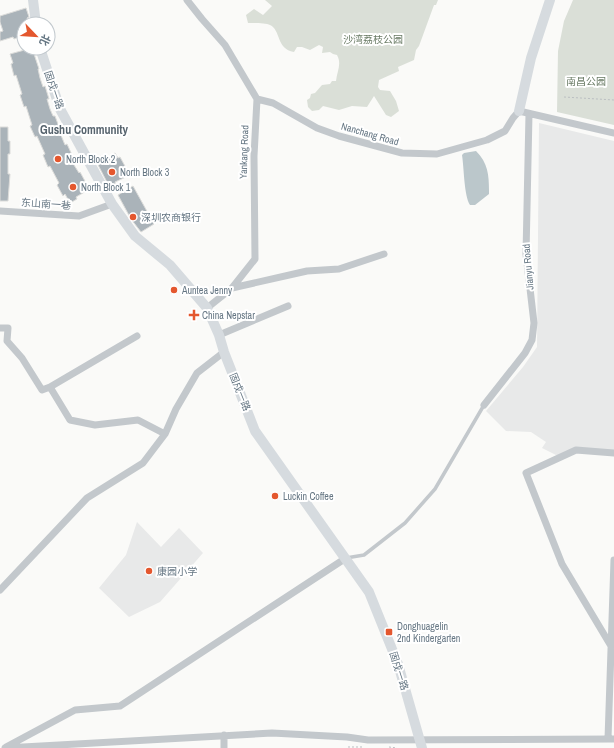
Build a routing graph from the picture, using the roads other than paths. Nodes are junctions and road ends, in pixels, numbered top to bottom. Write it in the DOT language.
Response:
graph roads {
  1 [pos="33,0"];
  2 [pos="187,0"];
  3 [pos="550,0"];
  4 [pos="35,16"];
  5 [pos="43,56"];
  6 [pos="256,99"];
  7 [pos="524,113"];
  8 [pos="614,134"];
  9 [pos="112,204"];
  10 [pos="0,211"];
  11 [pos="384,254"];
  12 [pos="232,288"];
  13 [pos="288,306"];
  14 [pos="208,308"];
  15 [pos="0,328"];
  16 [pos="219,335"];
  17 [pos="137,336"];
  18 [pos="224,352"];
  19 [pos="50,387"];
  20 [pos="484,405"];
  21 [pos="165,434"];
  22 [pos="614,453"];
  23 [pos="346,558"];
  24 [pos="614,560"];
  25 [pos="613,585"];
  26 [pos="0,590"];
  27 [pos="611,646"];
  28 [pos="224,735"];
  29 [pos="611,739"];
  30 [pos="420,744"];
  31 [pos="5,748"];
  32 [pos="224,748"];
  1 -- 4 [label="street"];
  2 -- 6 [label="street"];
  3 -- 7 [label="street, Jianyu Road"];
  5 -- 9 [label="street, 固戍一路"];
  6 -- 7 [label="street, Nanchang Road"];
  6 -- 12 [label="street, Yankang Road"];
  7 -- 8 [label="street"];
  7 -- 20 [label="street, Jianyu Road"];
  9 -- 10 [label="street, 东山南一巷"];
  9 -- 14 [label="street, 固戍一路"];
  11 -- 12 [label="street"];
  12 -- 14 [label="street, Yankang Road"];
  13 -- 16 [label="street"];
  14 -- 16 [label="street, 固戍一路"];
  15 -- 19 [label="street"];
  16 -- 18 [label="street, 固戍一路"];
  17 -- 19 [label="street"];
  18 -- 21 [label="street"];
  18 -- 23 [label="street, 固戍一路"];
  19 -- 21 [label="street"];
  20 -- 23 [label="lane"];
  21 -- 26 [label="street"];
  22 -- 27 [label="street"];
  23 -- 30 [label="street, 固戍一路"];
  23 -- 31 [label="street"];
  24 -- 25 [label="street"];
  25 -- 27 [label="street"];
  27 -- 29 [label="street"];
  28 -- 30 [label="street"];
  28 -- 31 [label="street"];
  28 -- 32 [label="street"];
  29 -- 30 [label="street"];
}
